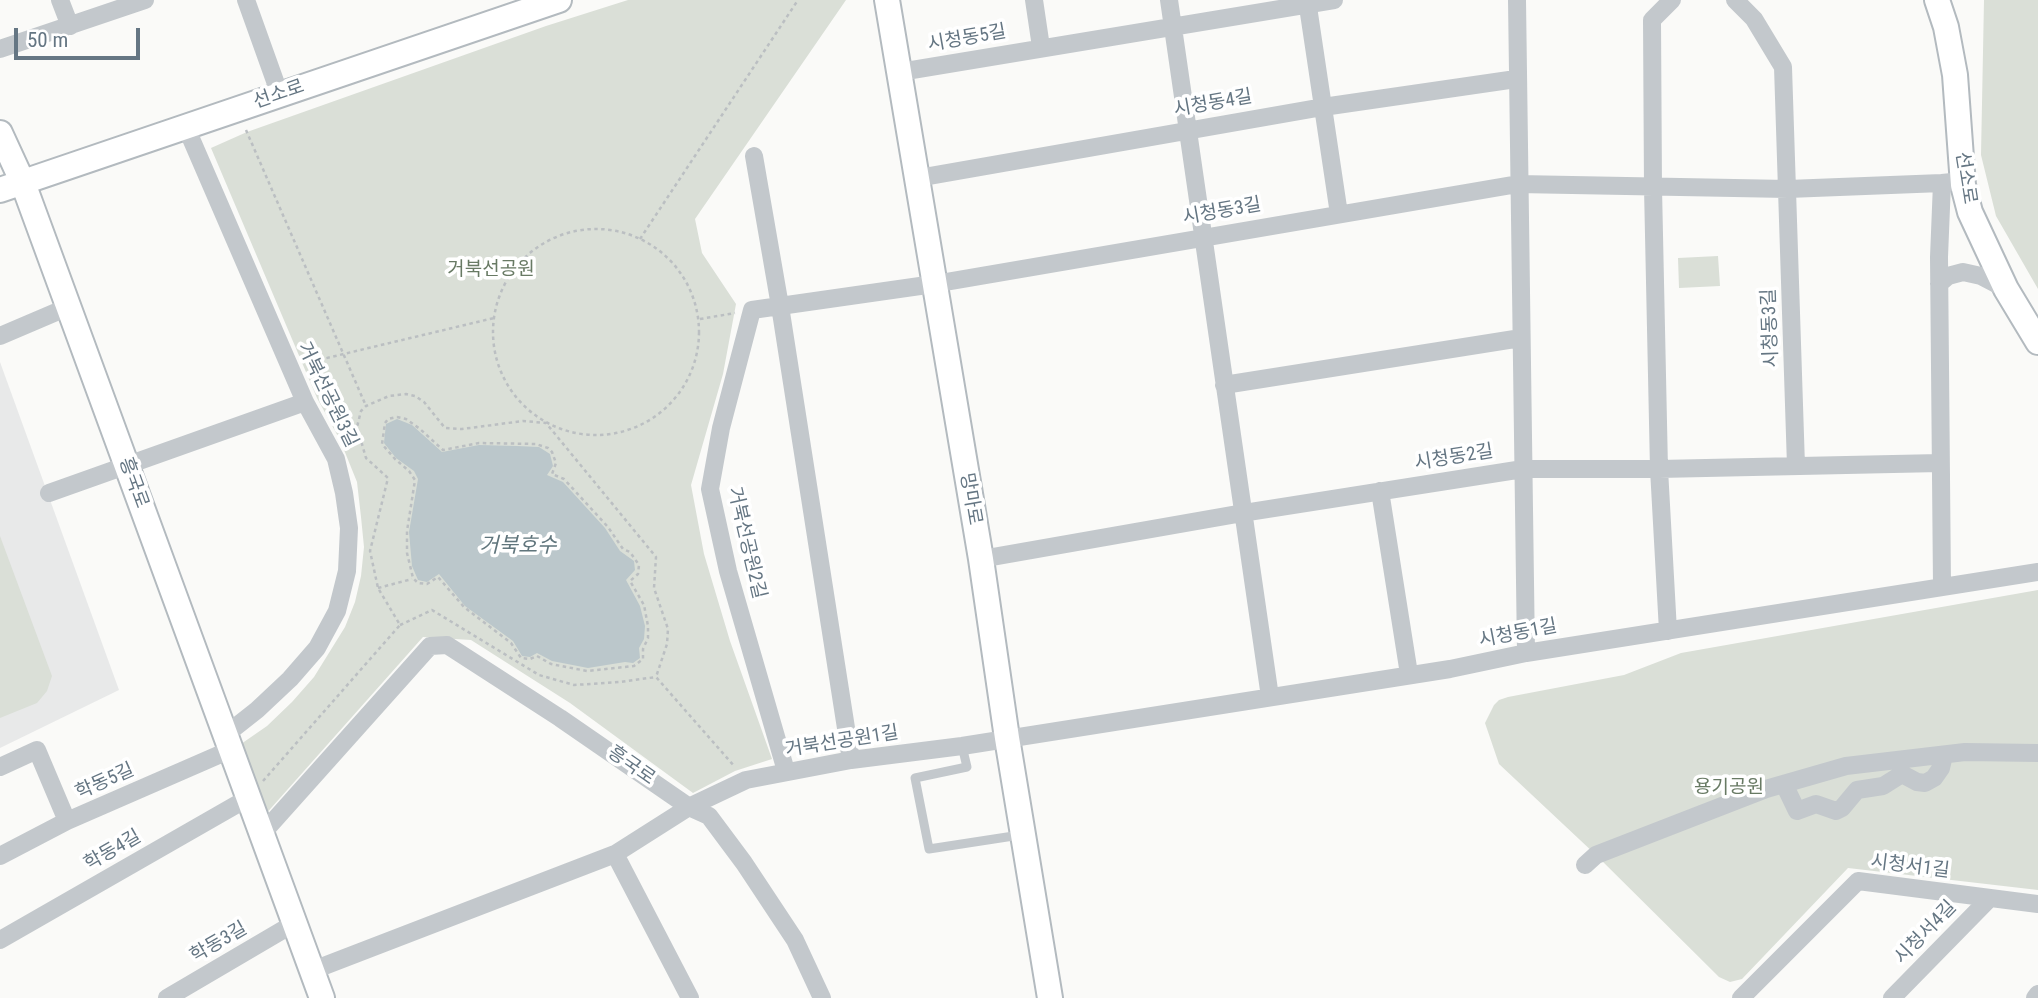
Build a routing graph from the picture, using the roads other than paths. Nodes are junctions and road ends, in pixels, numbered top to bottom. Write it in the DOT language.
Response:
graph roads {
  1 [pos="60,0"];
  2 [pos="145,0"];
  3 [pos="246,0"];
  4 [pos="559,0"];
  5 [pos="887,0"];
  6 [pos="1034,0"];
  7 [pos="1169,0"];
  8 [pos="1334,0"];
  9 [pos="1517,0"];
  10 [pos="1672,0"];
  11 [pos="1735,0"];
  12 [pos="1937,0"];
  13 [pos="1307,2"];
  14 [pos="69,26"];
  15 [pos="1173,27"];
  16 [pos="1041,47"];
  17 [pos="0,49"];
  18 [pos="900,72"];
  19 [pos="1516,79"];
  20 [pos="280,95"];
  21 [pos="1323,107"];
  22 [pos="187,127"];
  23 [pos="1189,130"];
  24 [pos="0,133"];
  25 [pos="754,156"];
  26 [pos="918,178"];
  27 [pos="1953,182"];
  28 [pos="1518,184"];
  29 [pos="12,187"];
  30 [pos="1653,188"];
  31 [pos="1788,189"];
  32 [pos="1339,214"];
  33 [pos="1202,237"];
  34 [pos="934,284"];
  35 [pos="1939,284"];
  36 [pos="2006,289"];
  37 [pos="780,306"];
  38 [pos="68,307"];
  39 [pos="0,336"];
  40 [pos="1521,338"];
  41 [pos="2038,342"];
  42 [pos="1224,385"];
  43 [pos="305,402"];
  44 [pos="1940,463"];
  45 [pos="127,465"];
  46 [pos="1796,466"];
  47 [pos="1523,469"];
  48 [pos="1659,470"];
  49 [pos="1380,491"];
  50 [pos="49,493"];
  51 [pos="1243,513"];
  52 [pos="981,559"];
  53 [pos="2038,572"];
  54 [pos="1942,586"];
  55 [pos="1668,631"];
  56 [pos="1526,653"];
  57 [pos="1409,674"];
  58 [pos="1270,697"];
  59 [pos="1007,738"];
  60 [pos="227,743"];
  61 [pos="962,746"];
  62 [pos="2038,753"];
  63 [pos="1944,755"];
  64 [pos="851,760"];
  65 [pos="0,767"];
  66 [pos="786,771"];
  67 [pos="1784,784"];
  68 [pos="248,798"];
  69 [pos="689,807"];
  70 [pos="67,821"];
  71 [pos="261,835"];
  72 [pos="1022,835"];
  73 [pos="615,854"];
  74 [pos="0,856"];
  75 [pos="1585,865"];
  76 [pos="1990,898"];
  77 [pos="2038,904"];
  78 [pos="293,924"];
  79 [pos="0,940"];
  80 [pos="311,971"];
  81 [pos="167,998"];
  82 [pos="321,998"];
  83 [pos="690,998"];
  84 [pos="822,998"];
  85 [pos="1050,998"];
  86 [pos="1741,998"];
  87 [pos="1892,998"];
  1 -- 14 [label="street"];
  2 -- 14 [label="street"];
  3 -- 20 [label="street"];
  4 -- 20 [label="street, 선소로"];
  5 -- 18 [label="street, 망마로"];
  6 -- 16 [label="street"];
  7 -- 15 [label="street"];
  8 -- 13 [label="street, 시청동5길"];
  9 -- 19 [label="street"];
  10 -- 30 [label="street"];
  11 -- 31 [label="street, 시청동3길"];
  12 -- 27 [label="street, 선소로"];
  13 -- 15 [label="street, 시청동5길"];
  13 -- 21 [label="street"];
  14 -- 17 [label="street"];
  15 -- 16 [label="street, 시청동5길"];
  15 -- 23 [label="street"];
  16 -- 18 [label="street, 시청동5길"];
  18 -- 26 [label="street, 망마로"];
  19 -- 21 [label="street, 시청동4길"];
  19 -- 28 [label="street"];
  20 -- 22 [label="street, 선소로"];
  21 -- 23 [label="street, 시청동4길"];
  21 -- 32 [label="street"];
  22 -- 29 [label="street, 선소로"];
  22 -- 43 [label="street, 거북선공원3길"];
  23 -- 26 [label="street, 시청동4길"];
  23 -- 33 [label="street"];
  24 -- 29 [label="street, 흥국로"];
  25 -- 37 [label="street"];
  26 -- 34 [label="street, 망마로"];
  27 -- 31 [label="street, 시청동3길"];
  27 -- 35 [label="street"];
  27 -- 36 [label="street, 선소로"];
  28 -- 30 [label="street, 시청동3길"];
  28 -- 32 [label="street, 시청동3길"];
  28 -- 40 [label="street"];
  29 -- 38 [label="street, 흥국로"];
  30 -- 31 [label="street, 시청동3길"];
  30 -- 48 [label="street"];
  31 -- 46 [label="street, 시청동3길"];
  32 -- 33 [label="street, 시청동3길"];
  33 -- 34 [label="street, 시청동3길"];
  33 -- 42 [label="street"];
  34 -- 37 [label="street"];
  34 -- 52 [label="street, 망마로"];
  35 -- 36 [label="street"];
  35 -- 44 [label="street"];
  36 -- 41 [label="street, 선소로"];
  37 -- 64 [label="street"];
  37 -- 66 [label="street, 거북선공원2길"];
  38 -- 39 [label="street"];
  38 -- 45 [label="street, 흥국로"];
  40 -- 42 [label="street"];
  40 -- 47 [label="street"];
  42 -- 51 [label="street"];
  43 -- 45 [label="street"];
  43 -- 60 [label="street, 거북선공원3길"];
  44 -- 46 [label="street, 시청동2길"];
  44 -- 54 [label="street"];
  45 -- 50 [label="street"];
  45 -- 60 [label="street, 흥국로"];
  46 -- 48 [label="street, 시청동2길"];
  47 -- 48 [label="street, 시청동2길"];
  47 -- 49 [label="street, 시청동2길"];
  47 -- 56 [label="street"];
  48 -- 55 [label="street"];
  49 -- 51 [label="street, 시청동2길"];
  49 -- 57 [label="street"];
  51 -- 52 [label="street, 시청동2길"];
  51 -- 58 [label="street"];
  52 -- 59 [label="street, 망마로"];
  53 -- 54 [label="street, 시청동1길"];
  54 -- 55 [label="street, 시청동1길"];
  55 -- 56 [label="street, 시청동1길"];
  56 -- 57 [label="street, 시청동1길"];
  57 -- 58 [label="street, 시청동1길"];
  58 -- 59 [label="street, 시청동1길"];
  59 -- 61 [label="street, 거북선공원1길"];
  59 -- 72 [label="street, 망마로"];
  60 -- 68 [label="street, 흥국로"];
  60 -- 70 [label="street, 학동5길"];
  61 -- 64 [label="street, 거북선공원1길"];
  61 -- 72 [label="lane"];
  62 -- 63 [label="street"];
  63 -- 67 [label="street"];
  63 -- 67 [label="street"];
  64 -- 66 [label="street, 거북선공원1길"];
  65 -- 70 [label="street"];
  66 -- 69 [label="street, 거북선공원1길"];
  67 -- 75 [label="street"];
  68 -- 71 [label="street, 흥국로"];
  68 -- 79 [label="street, 학동4길"];
  69 -- 71 [label="street, 흥국로"];
  69 -- 73 [label="street, 거북선공원1길"];
  69 -- 84 [label="street"];
  70 -- 74 [label="street, 학동5길"];
  71 -- 78 [label="street, 흥국로"];
  72 -- 85 [label="street, 망마로"];
  73 -- 80 [label="street, 거북선공원1길"];
  73 -- 83 [label="street"];
  76 -- 77 [label="street, 시청서1길"];
  76 -- 86 [label="street, 시청서1길"];
  76 -- 87 [label="street, 시청서4길"];
  78 -- 80 [label="street, 흥국로"];
  78 -- 81 [label="street, 학동3길"];
  80 -- 82 [label="street, 흥국로"];
}
